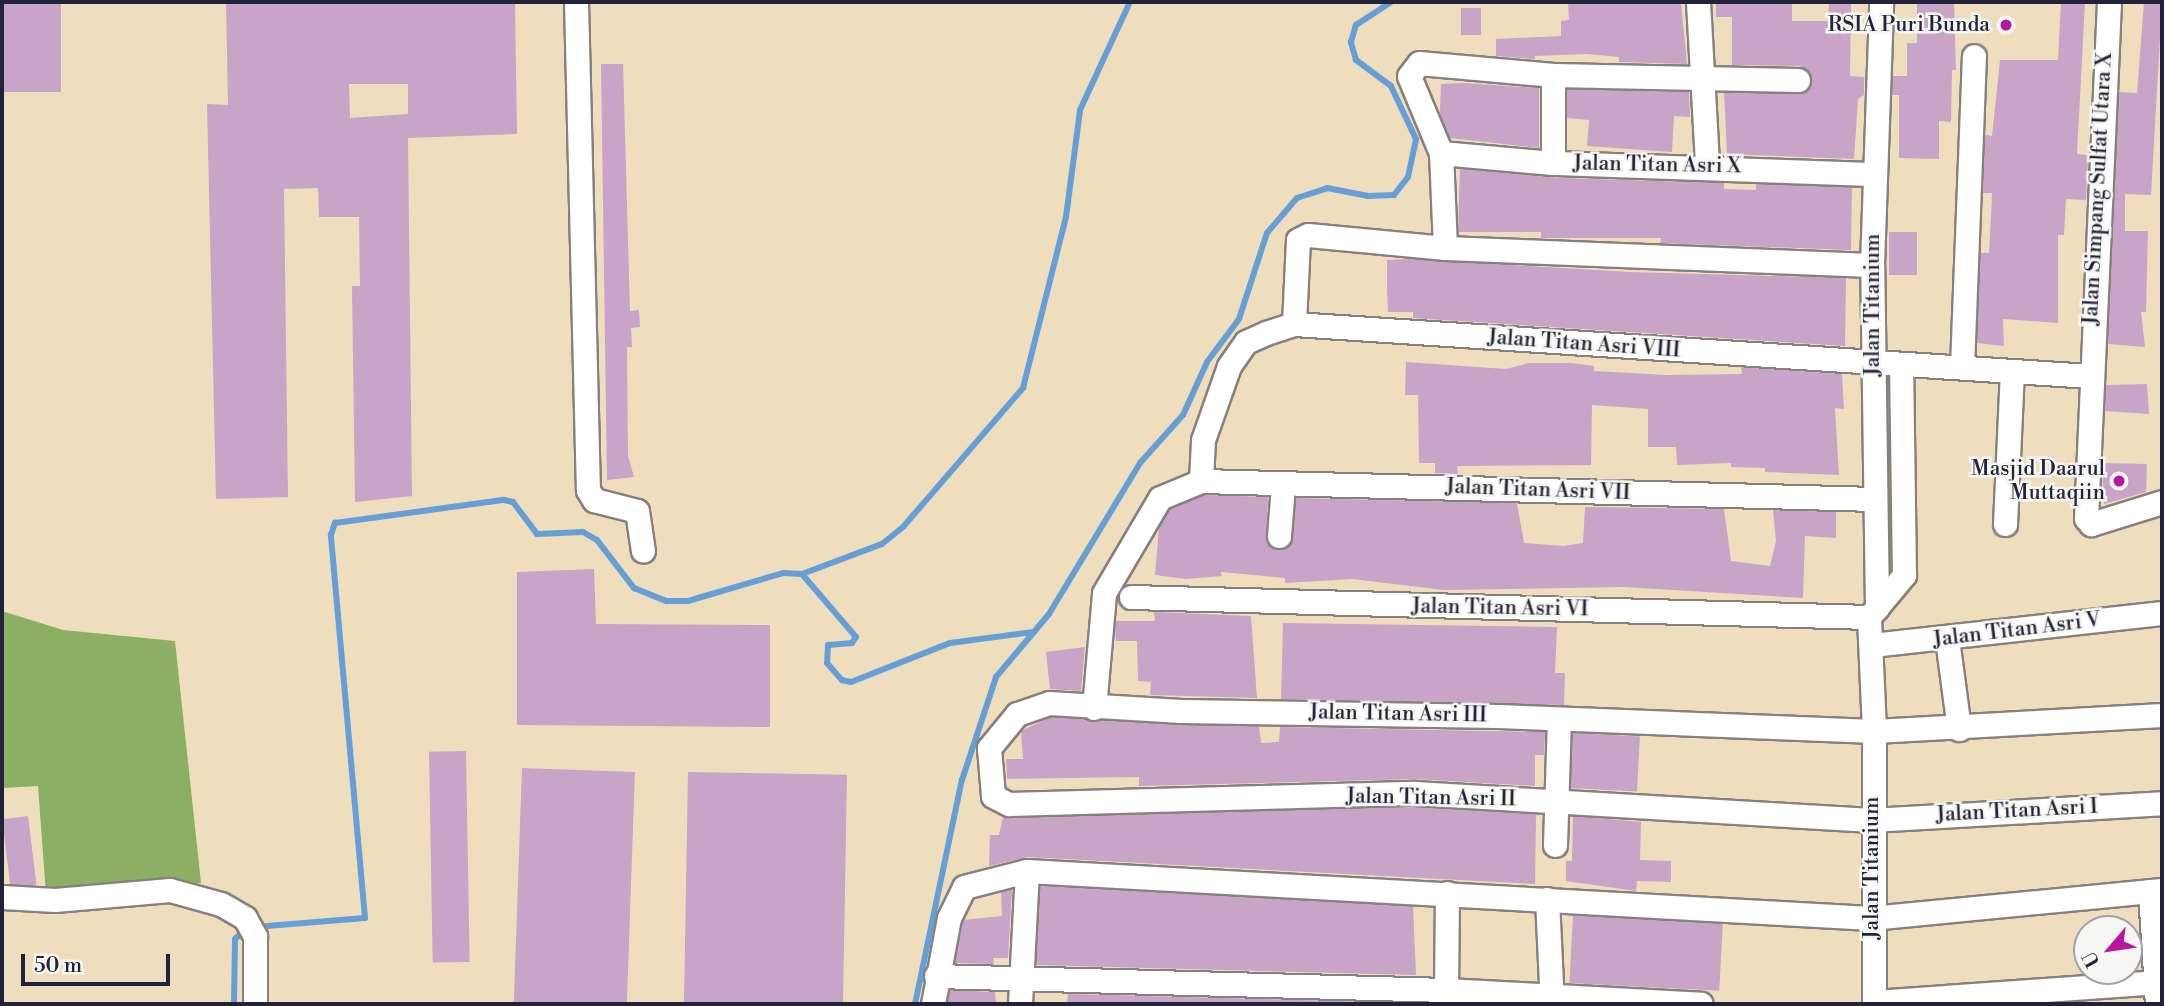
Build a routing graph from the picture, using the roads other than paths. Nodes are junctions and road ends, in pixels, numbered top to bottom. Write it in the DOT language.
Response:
graph roads {
  1 [pos="576,2"];
  2 [pos="1698,2"];
  3 [pos="1881,2"];
  4 [pos="2109,2"];
  5 [pos="1974,55"];
  6 [pos="1553,75"];
  7 [pos="1705,78"];
  8 [pos="1798,80"];
  9 [pos="1441,153"];
  10 [pos="1553,163"];
  11 [pos="1707,165"];
  12 [pos="1874,174"];
  13 [pos="1445,248"];
  14 [pos="1872,265"];
  15 [pos="1294,324"];
  16 [pos="1873,364"];
  17 [pos="1901,365"];
  18 [pos="1962,367"];
  19 [pos="2012,371"];
  20 [pos="2089,376"];
  21 [pos="1201,481"];
  22 [pos="1283,485"];
  23 [pos="1874,499"];
  24 [pos="2162,502"];
  25 [pos="2005,524"];
  26 [pos="1279,536"];
  27 [pos="643,551"];
  28 [pos="1131,597"];
  29 [pos="1873,612"];
  30 [pos="2162,613"];
  31 [pos="1947,639"];
  32 [pos="1872,645"];
  33 [pos="1094,708"];
  34 [pos="2162,715"];
  35 [pos="1559,720"];
  36 [pos="1959,729"];
  37 [pos="1874,730"];
  38 [pos="993,796"];
  39 [pos="1556,802"];
  40 [pos="2162,803"];
  41 [pos="1871,820"];
  42 [pos="1555,845"];
  43 [pos="1027,871"];
  44 [pos="2156,890"];
  45 [pos="1447,893"];
  46 [pos="2,897"];
  47 [pos="1547,898"];
  48 [pos="1871,918"];
  49 [pos="936,976"];
  50 [pos="1023,977"];
  51 [pos="2158,989"];
  52 [pos="1446,990"];
  53 [pos="1551,1000"];
  54 [pos="1590,1001"];
  55 [pos="1874,1003"];
  56 [pos="255,1004"];
  57 [pos="933,1004"];
  58 [pos="1020,1004"];
  59 [pos="1040,1004"];
  60 [pos="1701,1004"];
  1 -- 27 [label="street"];
  2 -- 7 [label="street"];
  3 -- 12 [label="street, Jalan Titanium"];
  4 -- 20 [label="street, Jalan Simpang Sulfat Utara X"];
  5 -- 18 [label="street"];
  6 -- 7 [label="street"];
  6 -- 9 [label="street"];
  6 -- 10 [label="street"];
  7 -- 8 [label="street"];
  7 -- 11 [label="street"];
  9 -- 10 [label="street, Jalan Titan Asri X"];
  9 -- 13 [label="street"];
  10 -- 11 [label="street, Jalan Titan Asri X"];
  11 -- 12 [label="street, Jalan Titan Asri X"];
  12 -- 14 [label="street, Jalan Titanium"];
  13 -- 14 [label="street"];
  13 -- 15 [label="street"];
  14 -- 16 [label="street, Jalan Titanium"];
  15 -- 16 [label="street, Jalan Titan Asri VIII"];
  15 -- 21 [label="street"];
  16 -- 17 [label="street, Jalan Titan Asri VIII"];
  16 -- 23 [label="street, Jalan Titanium"];
  17 -- 18 [label="street, Jalan Titan Asri VIII"];
  17 -- 29 [label="street, Jalan Titanium"];
  18 -- 19 [label="street, Jalan Titan Asri VIII"];
  19 -- 20 [label="street, Jalan Titan Asri VIII"];
  19 -- 25 [label="street"];
  20 -- 24 [label="street, Jalan Simpang Sulfat Utara X"];
  21 -- 22 [label="street, Jalan Titan Asri VII"];
  21 -- 33 [label="street"];
  22 -- 23 [label="street, Jalan Titan Asri VII"];
  22 -- 26 [label="street"];
  23 -- 29 [label="street, Jalan Titanium"];
  28 -- 29 [label="street, Jalan Titan Asri VI"];
  29 -- 32 [label="street, Jalan Titanium"];
  30 -- 31 [label="street, Jalan Titan Asri V"];
  31 -- 32 [label="street, Jalan Titan Asri V"];
  31 -- 36 [label="street"];
  32 -- 37 [label="street, Jalan Titanium"];
  33 -- 35 [label="street, Jalan Titan Asri III"];
  33 -- 38 [label="street, Jalan Titan Asri III"];
  34 -- 36 [label="street, Jalan Titan Asri III"];
  35 -- 37 [label="street, Jalan Titan Asri III"];
  35 -- 39 [label="street"];
  36 -- 37 [label="street, Jalan Titan Asri III"];
  37 -- 41 [label="street, Jalan Titanium"];
  38 -- 39 [label="street, Jalan Titan Asri II"];
  39 -- 41 [label="street, Jalan Titan Asri II"];
  39 -- 42 [label="street"];
  40 -- 41 [label="street, Jalan Titan Asri I"];
  41 -- 48 [label="street, Jalan Titanium"];
  43 -- 45 [label="street"];
  43 -- 49 [label="street"];
  43 -- 50 [label="street"];
  44 -- 48 [label="street"];
  44 -- 51 [label="street"];
  45 -- 47 [label="street"];
  45 -- 52 [label="street"];
  46 -- 56 [label="street"];
  47 -- 48 [label="street"];
  47 -- 53 [label="street"];
  48 -- 55 [label="street, Jalan Titanium"];
  49 -- 50 [label="street"];
  49 -- 57 [label="street"];
  50 -- 52 [label="street"];
  50 -- 58 [label="street"];
  50 -- 59 [label="street"];
  51 -- 55 [label="street"];
  52 -- 53 [label="street"];
  53 -- 54 [label="street"];
  54 -- 60 [label="street"];
}
